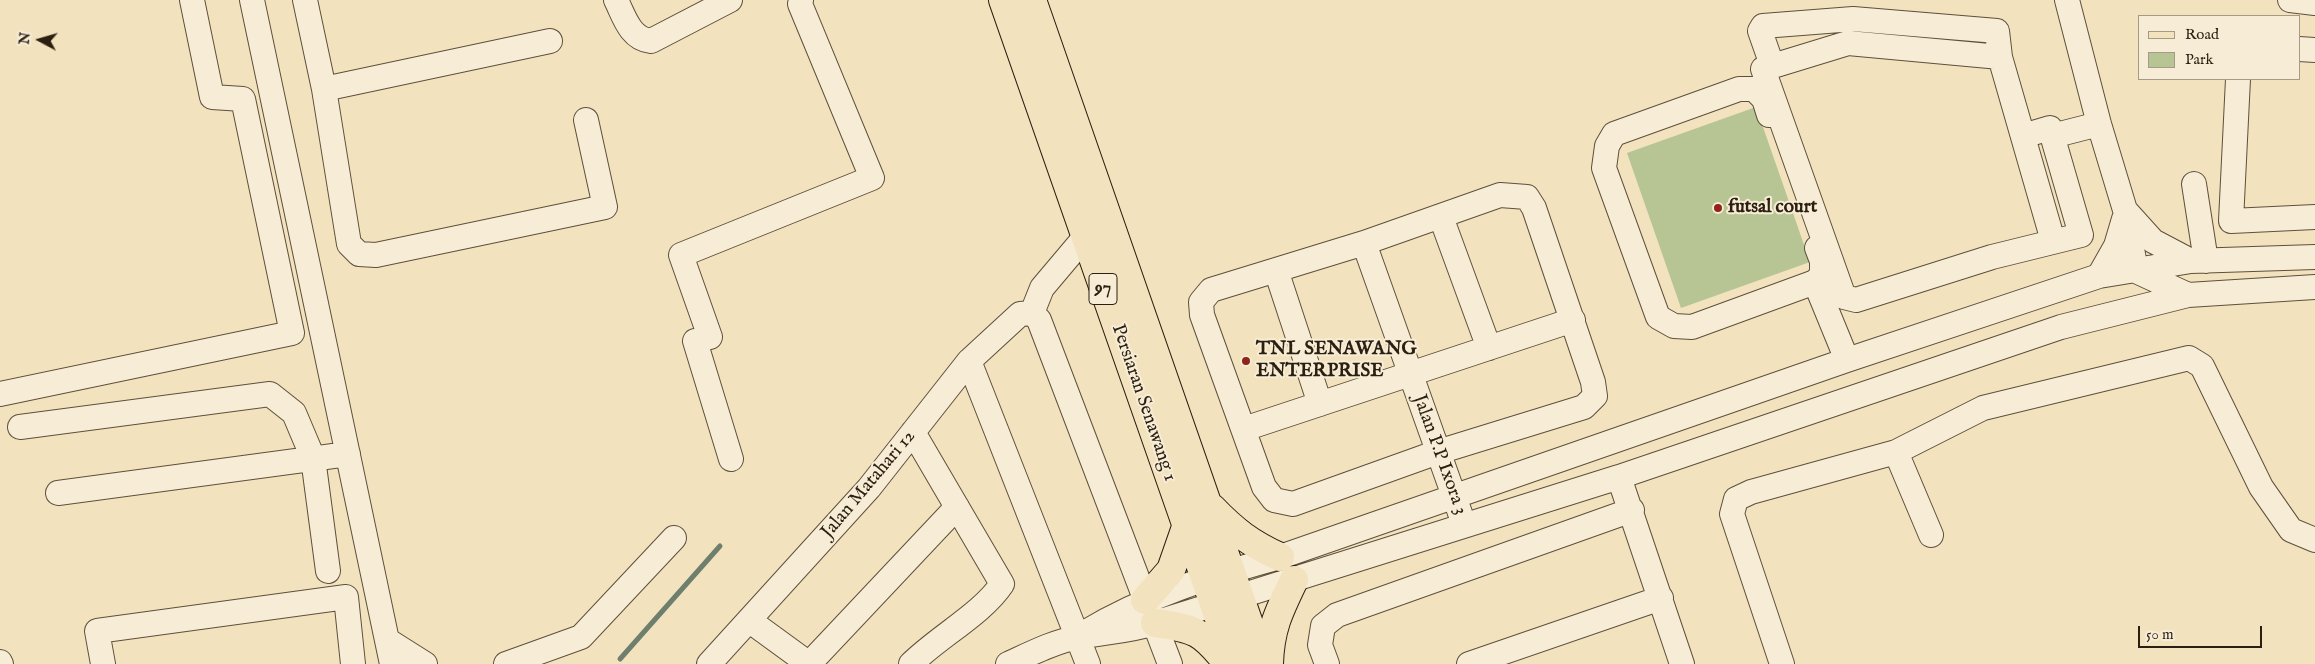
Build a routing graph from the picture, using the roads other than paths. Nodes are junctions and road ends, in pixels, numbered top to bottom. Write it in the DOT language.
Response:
graph roads {
  1 [pos="192,0"];
  2 [pos="252,0"];
  3 [pos="305,0"];
  4 [pos="616,0"];
  5 [pos="730,0"];
  6 [pos="801,0"];
  7 [pos="1003,0"];
  8 [pos="2067,0"];
  9 [pos="2290,0"];
  10 [pos="1036,3"];
  11 [pos="2315,3"];
  12 [pos="550,41"];
  13 [pos="2300,49"];
  14 [pos="2315,50"];
  15 [pos="2000,57"];
  16 [pos="1772,65"];
  17 [pos="2238,80"];
  18 [pos="324,89"];
  19 [pos="586,120"];
  20 [pos="2098,124"];
  21 [pos="2023,136"];
  22 [pos="2052,136"];
  23 [pos="2194,184"];
  24 [pos="2125,210"];
  25 [pos="1441,217"];
  26 [pos="2315,217"];
  27 [pos="1085,237"];
  28 [pos="2054,242"];
  29 [pos="1364,243"];
  30 [pos="2315,257"];
  31 [pos="2199,261"];
  32 [pos="1276,270"];
  33 [pos="2136,271"];
  34 [pos="2099,276"];
  35 [pos="1815,282"];
  36 [pos="2315,287"];
  37 [pos="2188,295"];
  38 [pos="1032,313"];
  39 [pos="1573,320"];
  40 [pos="1489,348"];
  41 [pos="1848,360"];
  42 [pos="969,361"];
  43 [pos="1410,374"];
  44 [pos="0,394"];
  45 [pos="1320,404"];
  46 [pos="20,427"];
  47 [pos="1244,429"];
  48 [pos="913,432"];
  49 [pos="1438,452"];
  50 [pos="1896,452"];
  51 [pos="348,454"];
  52 [pos="313,458"];
  53 [pos="731,459"];
  54 [pos="1619,478"];
  55 [pos="58,492"];
  56 [pos="1454,498"];
  57 [pos="1207,503"];
  58 [pos="957,507"];
  59 [pos="1632,510"];
  60 [pos="1464,526"];
  61 [pos="1186,527"];
  62 [pos="1931,535"];
  63 [pos="674,538"];
  64 [pos="2315,540"];
  65 [pos="1280,557"];
  66 [pos="328,571"];
  67 [pos="1231,571"];
  68 [pos="1204,579"];
  69 [pos="1294,580"];
  70 [pos="1240,597"];
  71 [pos="1660,598"];
  72 [pos="1214,604"];
  73 [pos="1150,612"];
  74 [pos="750,621"];
  75 [pos="1078,637"];
  76 [pos="387,640"];
  77 [pos="1034,658"];
  78 [pos="102,664"];
  79 [pos="353,664"];
  80 [pos="392,664"];
  81 [pos="425,664"];
  82 [pos="506,664"];
  83 [pos="709,664"];
  84 [pos="809,664"];
  85 [pos="911,664"];
  86 [pos="1008,664"];
  87 [pos="1088,664"];
  88 [pos="1170,664"];
  89 [pos="1228,664"];
  90 [pos="1235,664"];
  91 [pos="1263,664"];
  92 [pos="1269,664"];
  93 [pos="1327,664"];
  94 [pos="1469,664"];
  95 [pos="1682,664"];
  96 [pos="1782,664"];
  1 -- 44 [label="street"];
  2 -- 51 [label="street"];
  3 -- 18 [label="street"];
  4 -- 5 [label="street"];
  6 -- 53 [label="street"];
  7 -- 27 [label="main road, Persiaran Senawang 1 / 97"];
  8 -- 20 [label="street"];
  9 -- 11 [label="street"];
  10 -- 57 [label="main road, Persiaran Senawang 1 / 97"];
  12 -- 18 [label="street"];
  13 -- 14 [label="street"];
  15 -- 16 [label="street"];
  15 -- 16 [label="street"];
  15 -- 21 [label="street"];
  16 -- 28 [label="street"];
  17 -- 26 [label="street"];
  18 -- 19 [label="street"];
  20 -- 22 [label="street"];
  20 -- 24 [label="street"];
  21 -- 22 [label="street"];
  21 -- 28 [label="street"];
  22 -- 28 [label="street"];
  23 -- 31 [label="street"];
  24 -- 31 [label="street"];
  24 -- 33 [label="street"];
  24 -- 34 [label="street"];
  25 -- 29 [label="street"];
  25 -- 39 [label="street"];
  25 -- 40 [label="street"];
  27 -- 38 [label="street"];
  27 -- 61 [label="main road, Persiaran Senawang 1 / 97"];
  29 -- 32 [label="street"];
  29 -- 43 [label="street, Jalan P.P Ixora 3"];
  30 -- 31 [label="street"];
  31 -- 33 [label="street"];
  32 -- 45 [label="street"];
  32 -- 47 [label="street"];
  33 -- 34 [label="street"];
  33 -- 37 [label="street"];
  34 -- 41 [label="street"];
  35 -- 35 [label="street"];
  35 -- 41 [label="street"];
  36 -- 37 [label="street"];
  37 -- 54 [label="street"];
  38 -- 42 [label="street, Jalan Matahari 12"];
  38 -- 73 [label="street"];
  39 -- 40 [label="street"];
  39 -- 49 [label="street"];
  40 -- 43 [label="street"];
  41 -- 56 [label="street"];
  42 -- 48 [label="street, Jalan Matahari 12"];
  42 -- 75 [label="street"];
  43 -- 45 [label="street"];
  43 -- 49 [label="street, Jalan P.P Ixora 3"];
  45 -- 47 [label="street"];
  46 -- 52 [label="street"];
  47 -- 49 [label="street"];
  48 -- 58 [label="street"];
  48 -- 74 [label="street, Jalan Matahari 12"];
  49 -- 56 [label="street, Jalan P.P Ixora 3"];
  50 -- 62 [label="street"];
  50 -- 64 [label="street"];
  50 -- 96 [label="street"];
  51 -- 52 [label="street"];
  51 -- 76 [label="street"];
  52 -- 55 [label="street"];
  52 -- 66 [label="street"];
  54 -- 59 [label="street"];
  54 -- 60 [label="street"];
  56 -- 60 [label="street, Jalan P.P Ixora 3"];
  56 -- 65 [label="street"];
  57 -- 65 [label="main road"];
  57 -- 67 [label="main road, Persiaran Senawang 1 / 97"];
  58 -- 84 [label="street"];
  58 -- 85 [label="street"];
  59 -- 71 [label="street"];
  59 -- 93 [label="street"];
  60 -- 69 [label="street"];
  61 -- 68 [label="main road, Persiaran Senawang 1 / 97"];
  61 -- 73 [label="main road"];
  63 -- 82 [label="street"];
  65 -- 67 [label="street"];
  67 -- 68 [label="street"];
  67 -- 70 [label="main road, Persiaran Senawang 1 / 97"];
  68 -- 72 [label="main road, Persiaran Senawang 1 / 97"];
  68 -- 73 [label="street"];
  69 -- 70 [label="street"];
  69 -- 92 [label="main road"];
  70 -- 72 [label="street"];
  70 -- 91 [label="main road, Persiaran Senawang 1 / 97"];
  71 -- 94 [label="street"];
  71 -- 95 [label="street"];
  72 -- 73 [label="street"];
  72 -- 90 [label="main road, Persiaran Senawang 1 / 97"];
  73 -- 75 [label="street"];
  73 -- 88 [label="street"];
  73 -- 89 [label="main road"];
  74 -- 83 [label="street, Jalan Matahari 12"];
  74 -- 84 [label="street"];
  75 -- 77 [label="street"];
  75 -- 87 [label="street"];
  76 -- 80 [label="street"];
  76 -- 81 [label="street"];
  77 -- 86 [label="street"];
  78 -- 79 [label="street"];
}
